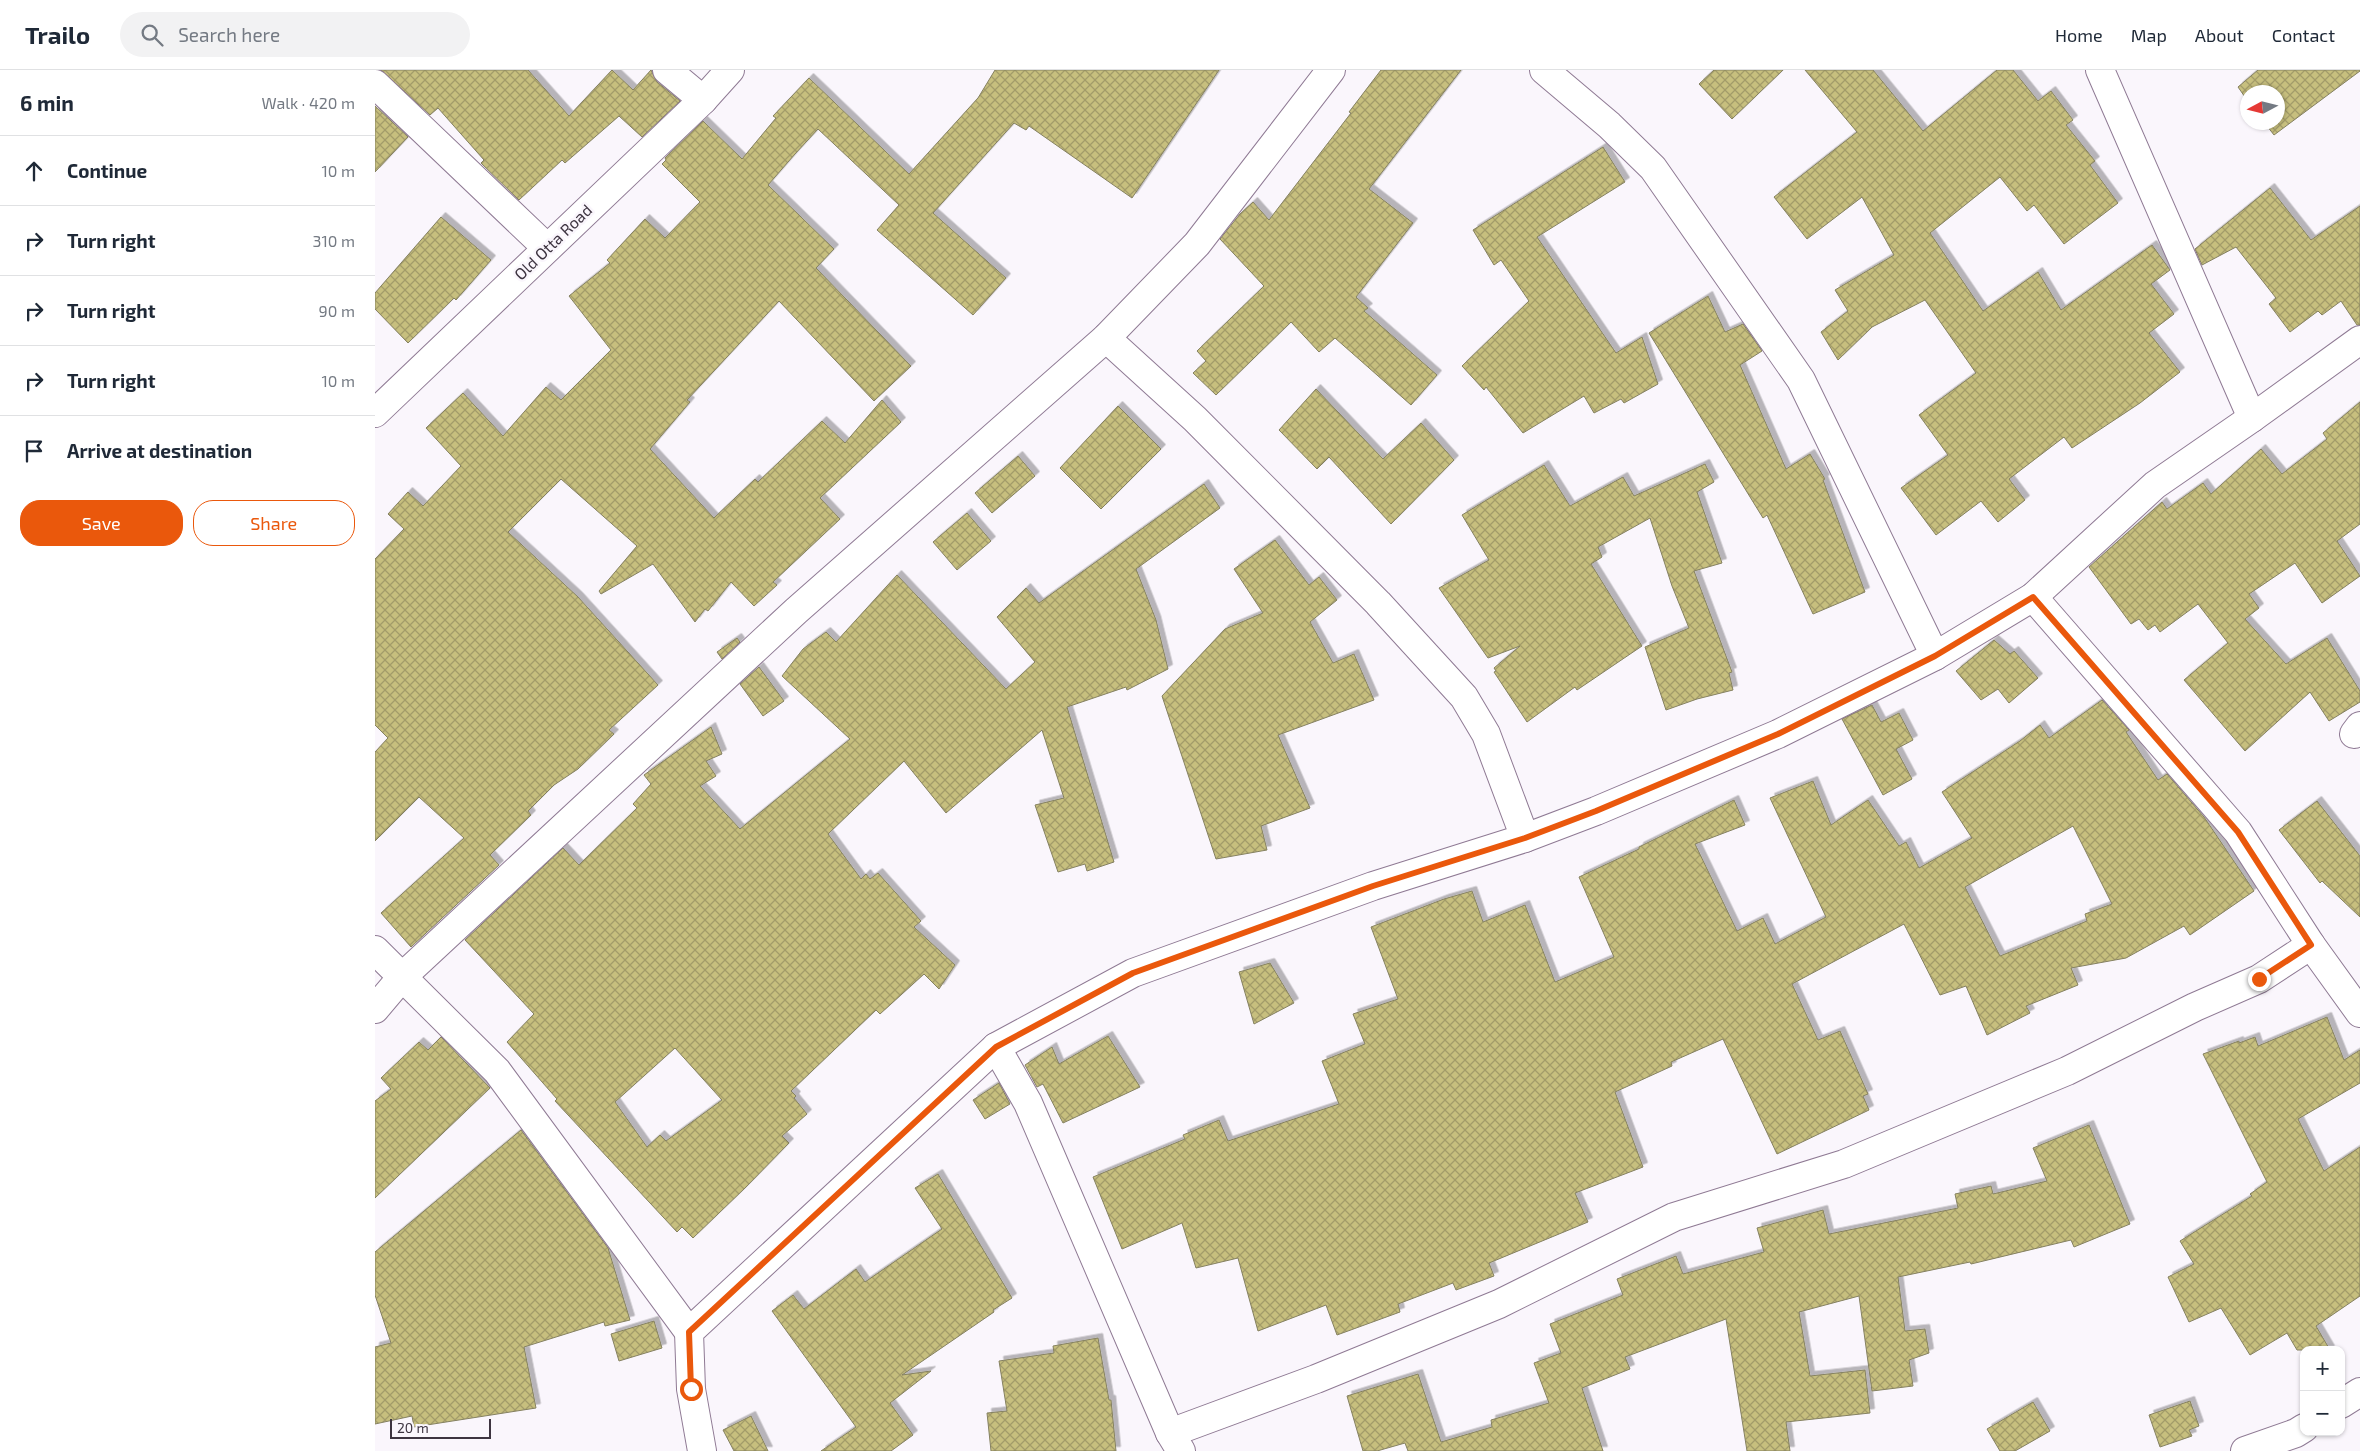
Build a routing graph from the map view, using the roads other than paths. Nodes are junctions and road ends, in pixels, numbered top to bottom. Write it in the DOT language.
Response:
graph roads {
  1 [pos="667,70"];
  2 [pos="730,70"];
  3 [pos="1331,70"];
  4 [pos="2100,70"];
  5 [pos="1553,75"];
  6 [pos="375,84"];
  7 [pos="703,100"];
  8 [pos="547,248"];
  9 [pos="1106,338"];
  10 [pos="2360,340"];
  11 [pos="375,413"];
  12 [pos="2253,418"];
  13 [pos="2033,597"];
  14 [pos="1935,656"];
  15 [pos="1525,838"];
  16 [pos="2311,945"];
  17 [pos="375,950"];
  18 [pos="402,977"];
  19 [pos="375,1009"];
  20 [pos="2360,1013"];
  21 [pos="996,1047"];
  22 [pos="689,1332"];
  23 [pos="2360,1392"];
  24 [pos="2345,1401"];
  25 [pos="2302,1437"];
  26 [pos="1176,1442"];
  27 [pos="702,1451"];
  28 [pos="2245,1451"];
  1 -- 7 [label="street"];
  2 -- 7 [label="street, Old Otta Road"];
  3 -- 9 [label="street"];
  4 -- 12 [label="street"];
  5 -- 14 [label="street"];
  6 -- 8 [label="street"];
  7 -- 8 [label="street, Old Otta Road"];
  8 -- 11 [label="street, Old Otta Road"];
  9 -- 15 [label="street"];
  9 -- 18 [label="street"];
  10 -- 12 [label="street"];
  12 -- 13 [label="street"];
  13 -- 14 [label="street"];
  13 -- 16 [label="street"];
  14 -- 15 [label="street"];
  15 -- 21 [label="street"];
  16 -- 20 [label="street"];
  16 -- 26 [label="street"];
  17 -- 18 [label="street"];
  18 -- 19 [label="street"];
  18 -- 22 [label="street"];
  21 -- 22 [label="street"];
  21 -- 26 [label="street"];
  22 -- 27 [label="street"];
  23 -- 24 [label="street"];
  25 -- 28 [label="street"];
}
